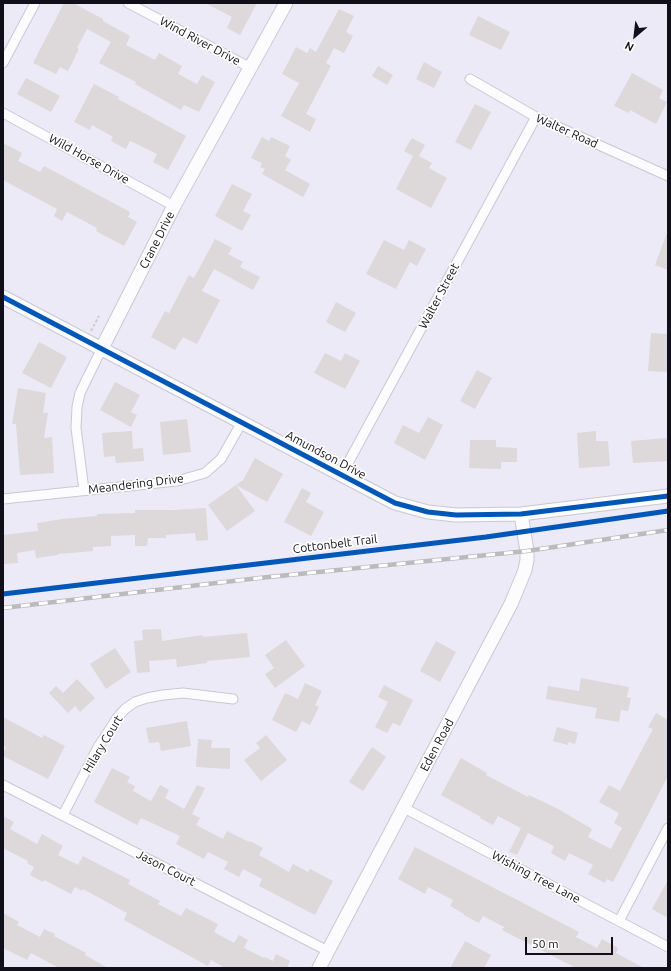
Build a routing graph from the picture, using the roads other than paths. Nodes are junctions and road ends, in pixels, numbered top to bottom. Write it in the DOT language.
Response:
graph roads {
  1 [pos="35,3"];
  2 [pos="128,3"];
  3 [pos="286,3"];
  4 [pos="3,63"];
  5 [pos="251,68"];
  6 [pos="470,80"];
  7 [pos="3,113"];
  8 [pos="536,117"];
  9 [pos="668,176"];
  10 [pos="174,206"];
  11 [pos="3,297"];
  12 [pos="102,348"];
  13 [pos="242,422"];
  14 [pos="342,474"];
  15 [pos="84,490"];
  16 [pos="668,496"];
  17 [pos="3,499"];
  18 [pos="521,514"];
  19 [pos="233,699"];
  20 [pos="3,785"];
  21 [pos="404,808"];
  22 [pos="63,815"];
  23 [pos="668,828"];
  24 [pos="620,921"];
  25 [pos="668,947"];
  26 [pos="328,951"];
  27 [pos="319,968"];
  1 -- 4 [label="street"];
  2 -- 5 [label="street, Wind River Drive"];
  3 -- 5 [label="street, Crane Drive"];
  5 -- 10 [label="street, Crane Drive"];
  6 -- 8 [label="street, Walter Road"];
  7 -- 10 [label="street, Wild Horse Drive"];
  8 -- 9 [label="street, Walter Road"];
  8 -- 14 [label="street, Walter Street"];
  10 -- 12 [label="street, Crane Drive"];
  11 -- 12 [label="street, Amundson Drive"];
  12 -- 13 [label="street, Amundson Drive"];
  12 -- 15 [label="street, Crane Drive"];
  13 -- 14 [label="street, Amundson Drive"];
  13 -- 15 [label="street, Meandering Drive"];
  14 -- 18 [label="street, Amundson Drive"];
  15 -- 17 [label="street, Meandering Drive"];
  16 -- 18 [label="street, Amundson Drive"];
  18 -- 21 [label="street, Eden Road"];
  19 -- 22 [label="street, Hilary Court"];
  20 -- 22 [label="street, Jason Court"];
  21 -- 24 [label="street, Wishing Tree Lane"];
  21 -- 26 [label="street, Eden Road"];
  22 -- 26 [label="street, Jason Court"];
  23 -- 24 [label="street"];
  24 -- 25 [label="street, Wishing Tree Lane"];
  26 -- 27 [label="street, Eden Road"];
}
